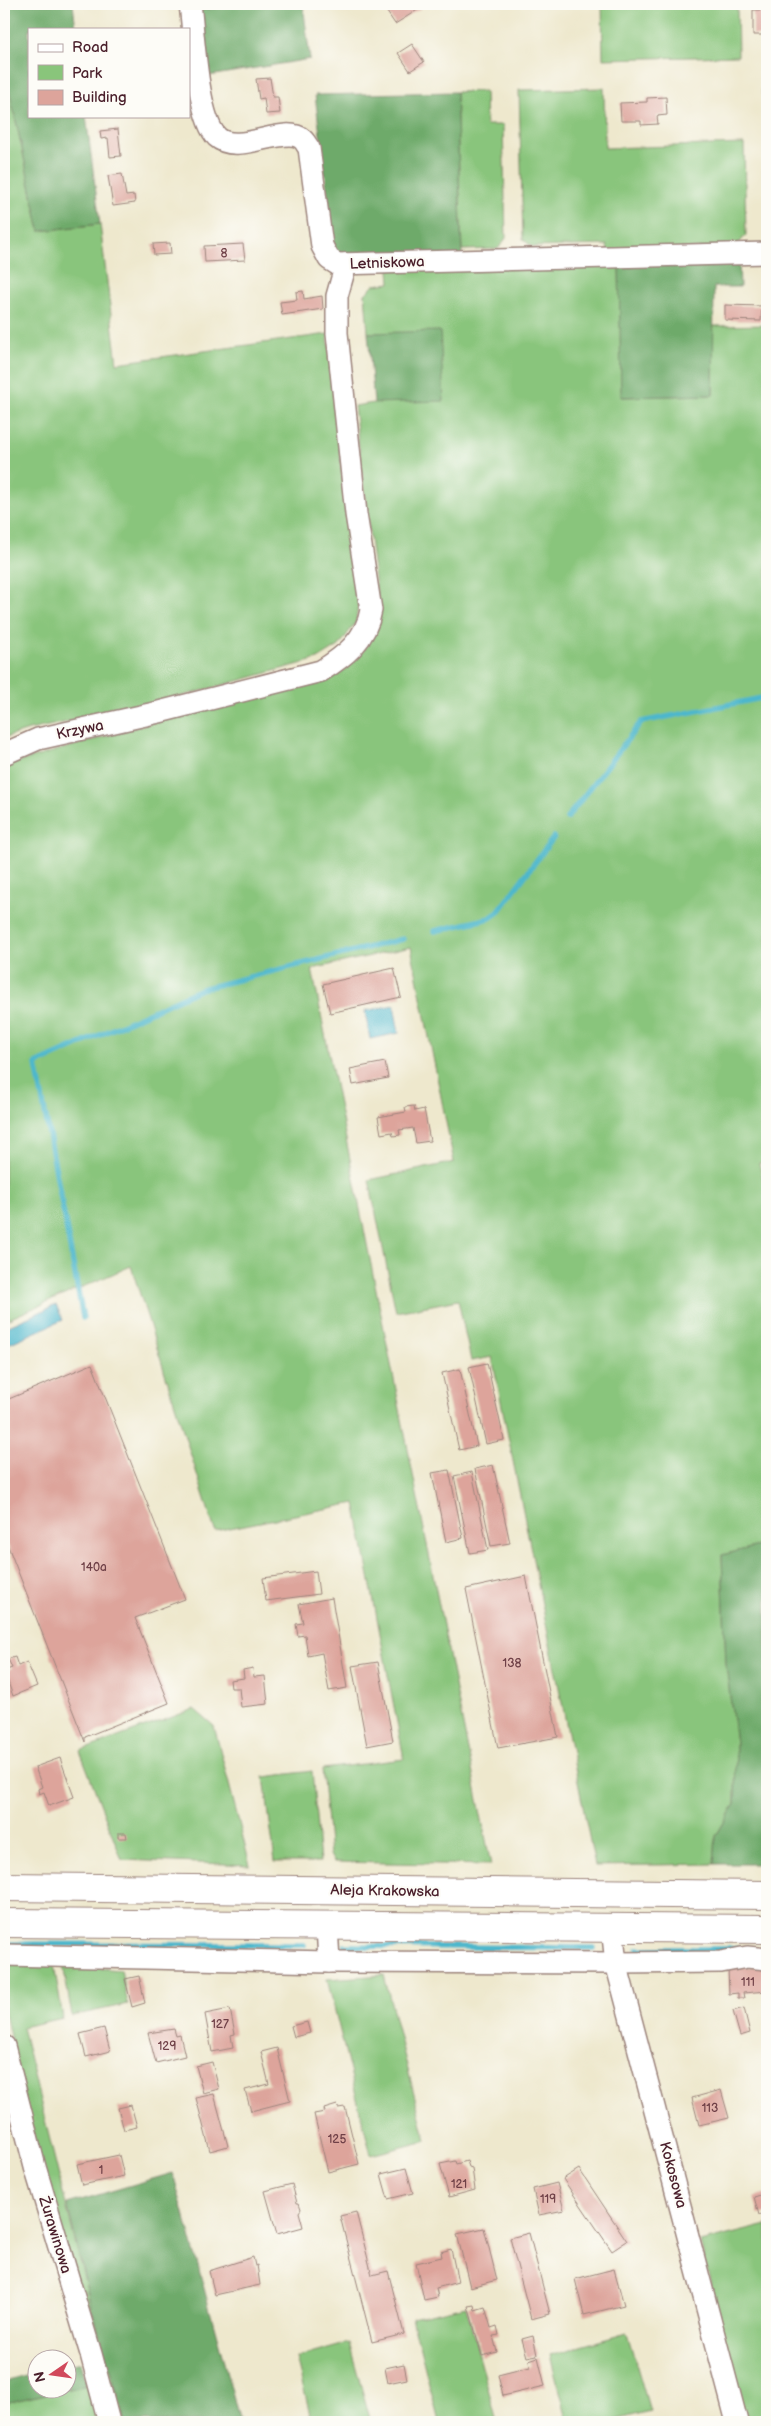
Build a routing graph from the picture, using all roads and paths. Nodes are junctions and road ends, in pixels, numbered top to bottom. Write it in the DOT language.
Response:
graph roads {
  1 [pos="190,4"];
  2 [pos="767,253"];
  3 [pos="346,264"];
  4 [pos="4,754"];
  5 [pos="4,1886"];
  6 [pos="767,1895"];
  7 [pos="4,1922"];
  8 [pos="327,1925"];
  9 [pos="612,1927"];
  10 [pos="767,1929"];
  11 [pos="4,1955"];
  12 [pos="767,1959"];
  13 [pos="329,1962"];
  14 [pos="616,1963"];
  15 [pos="4,2046"];
  16 [pos="109,2422"];
  17 [pos="737,2422"];
  1 -- 3 [label="street, Letniskowa"];
  2 -- 3 [label="street, Letniskowa"];
  3 -- 4 [label="street, Krzywa"];
  5 -- 6 [label="main road, Aleja Krakowska"];
  7 -- 8 [label="main road"];
  8 -- 9 [label="main road"];
  8 -- 13 [label="street"];
  9 -- 10 [label="main road"];
  9 -- 14 [label="street, Kokosowa"];
  11 -- 13 [label="street"];
  12 -- 14 [label="street"];
  13 -- 14 [label="street"];
  14 -- 17 [label="street, Kokosowa"];
  15 -- 16 [label="street, Żurawinowa"];
}
